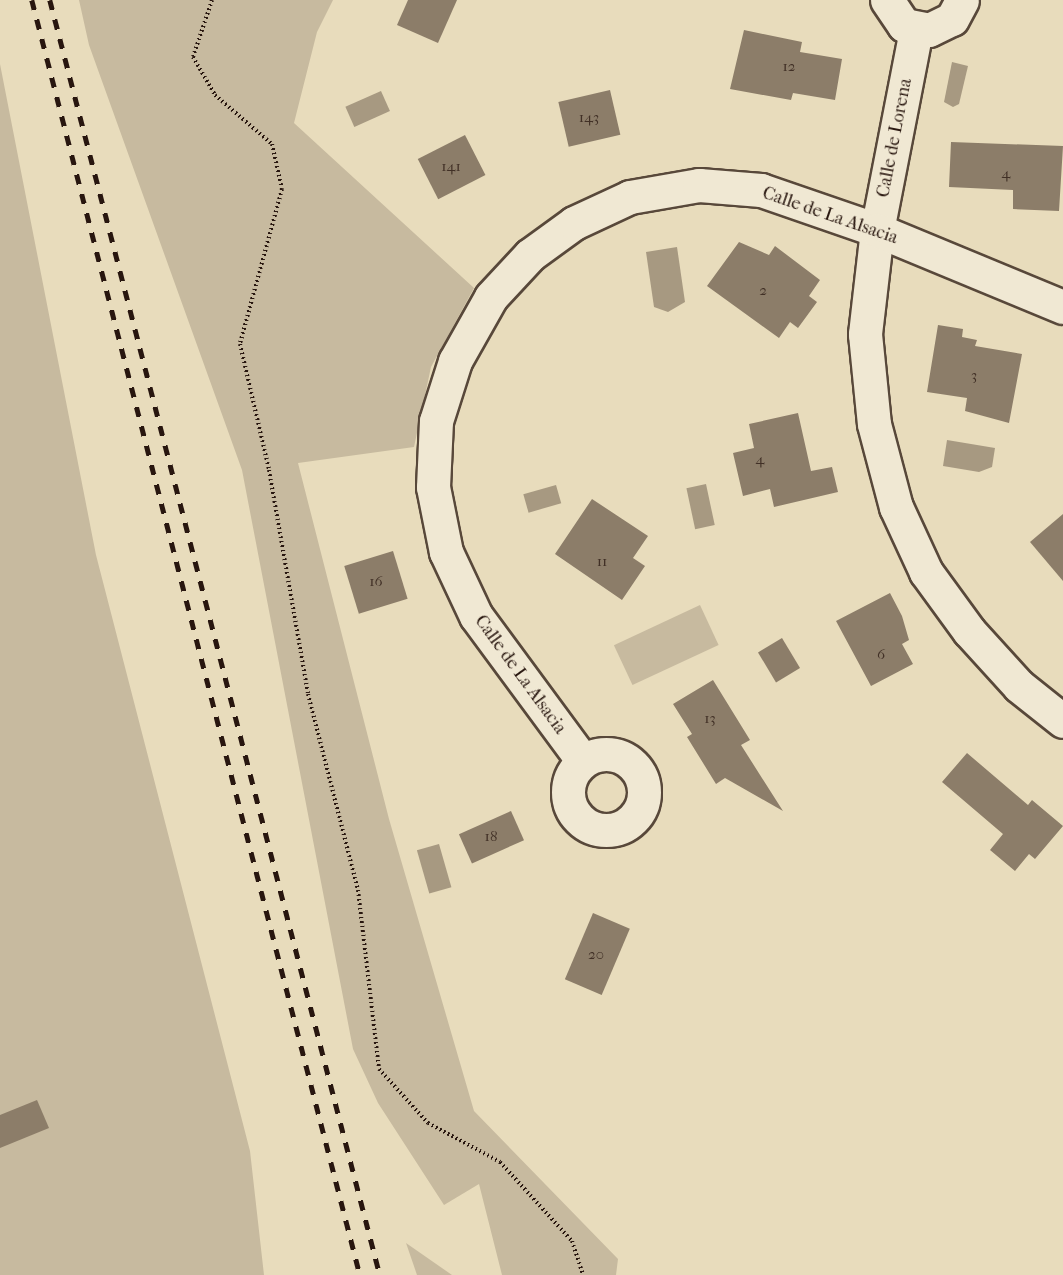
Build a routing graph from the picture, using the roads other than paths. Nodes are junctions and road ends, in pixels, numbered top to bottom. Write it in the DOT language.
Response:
graph roads {
  1 [pos="887,0"];
  2 [pos="962,0"];
  3 [pos="916,30"];
  4 [pos="877,230"];
  5 [pos="1063,308"];
  6 [pos="1063,721"];
  7 [pos="583,760"];
  1 -- 3 [label="street"];
  2 -- 3 [label="street"];
  3 -- 4 [label="street, Calle de Lorena"];
  4 -- 5 [label="street, Calle de La Alsacia"];
  4 -- 6 [label="street, Calle de Lorena"];
  4 -- 7 [label="street, Calle de La Alsacia"];
}
